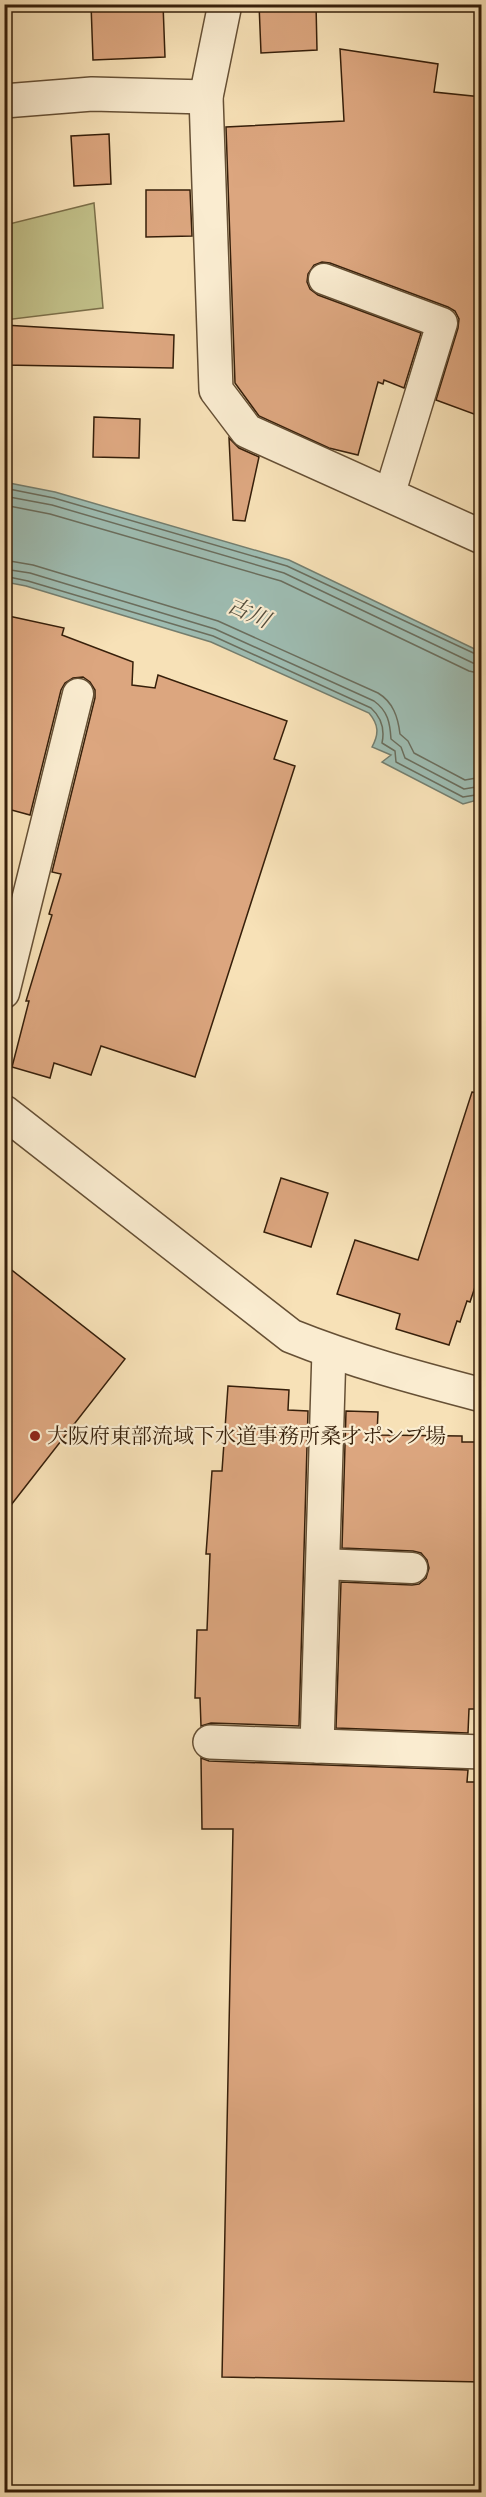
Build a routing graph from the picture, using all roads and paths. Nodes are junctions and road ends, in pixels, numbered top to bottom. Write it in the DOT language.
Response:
graph roads {
  1 [pos="225,4"];
  2 [pos="206,97"];
  3 [pos="4,101"];
  4 [pos="324,279"];
  5 [pos="389,496"];
  6 [pos="482,537"];
  7 [pos="78,694"];
  8 [pos="4,993"];
  9 [pos="4,1112"];
  10 [pos="330,1351"];
  11 [pos="481,1392"];
  12 [pos="322,1564"];
  13 [pos="412,1568"];
  14 [pos="210,1742"];
  15 [pos="317,1746"];
  16 [pos="482,1752"];
  1 -- 2 [label="street"];
  2 -- 3 [label="street"];
  2 -- 5 [label="street"];
  4 -- 5 [label="lane"];
  5 -- 6 [label="street"];
  7 -- 8 [label="lane"];
  9 -- 10 [label="street"];
  10 -- 11 [label="street"];
  10 -- 12 [label="street"];
  12 -- 13 [label="lane"];
  12 -- 15 [label="street"];
  14 -- 15 [label="street"];
  15 -- 16 [label="street"];
}
